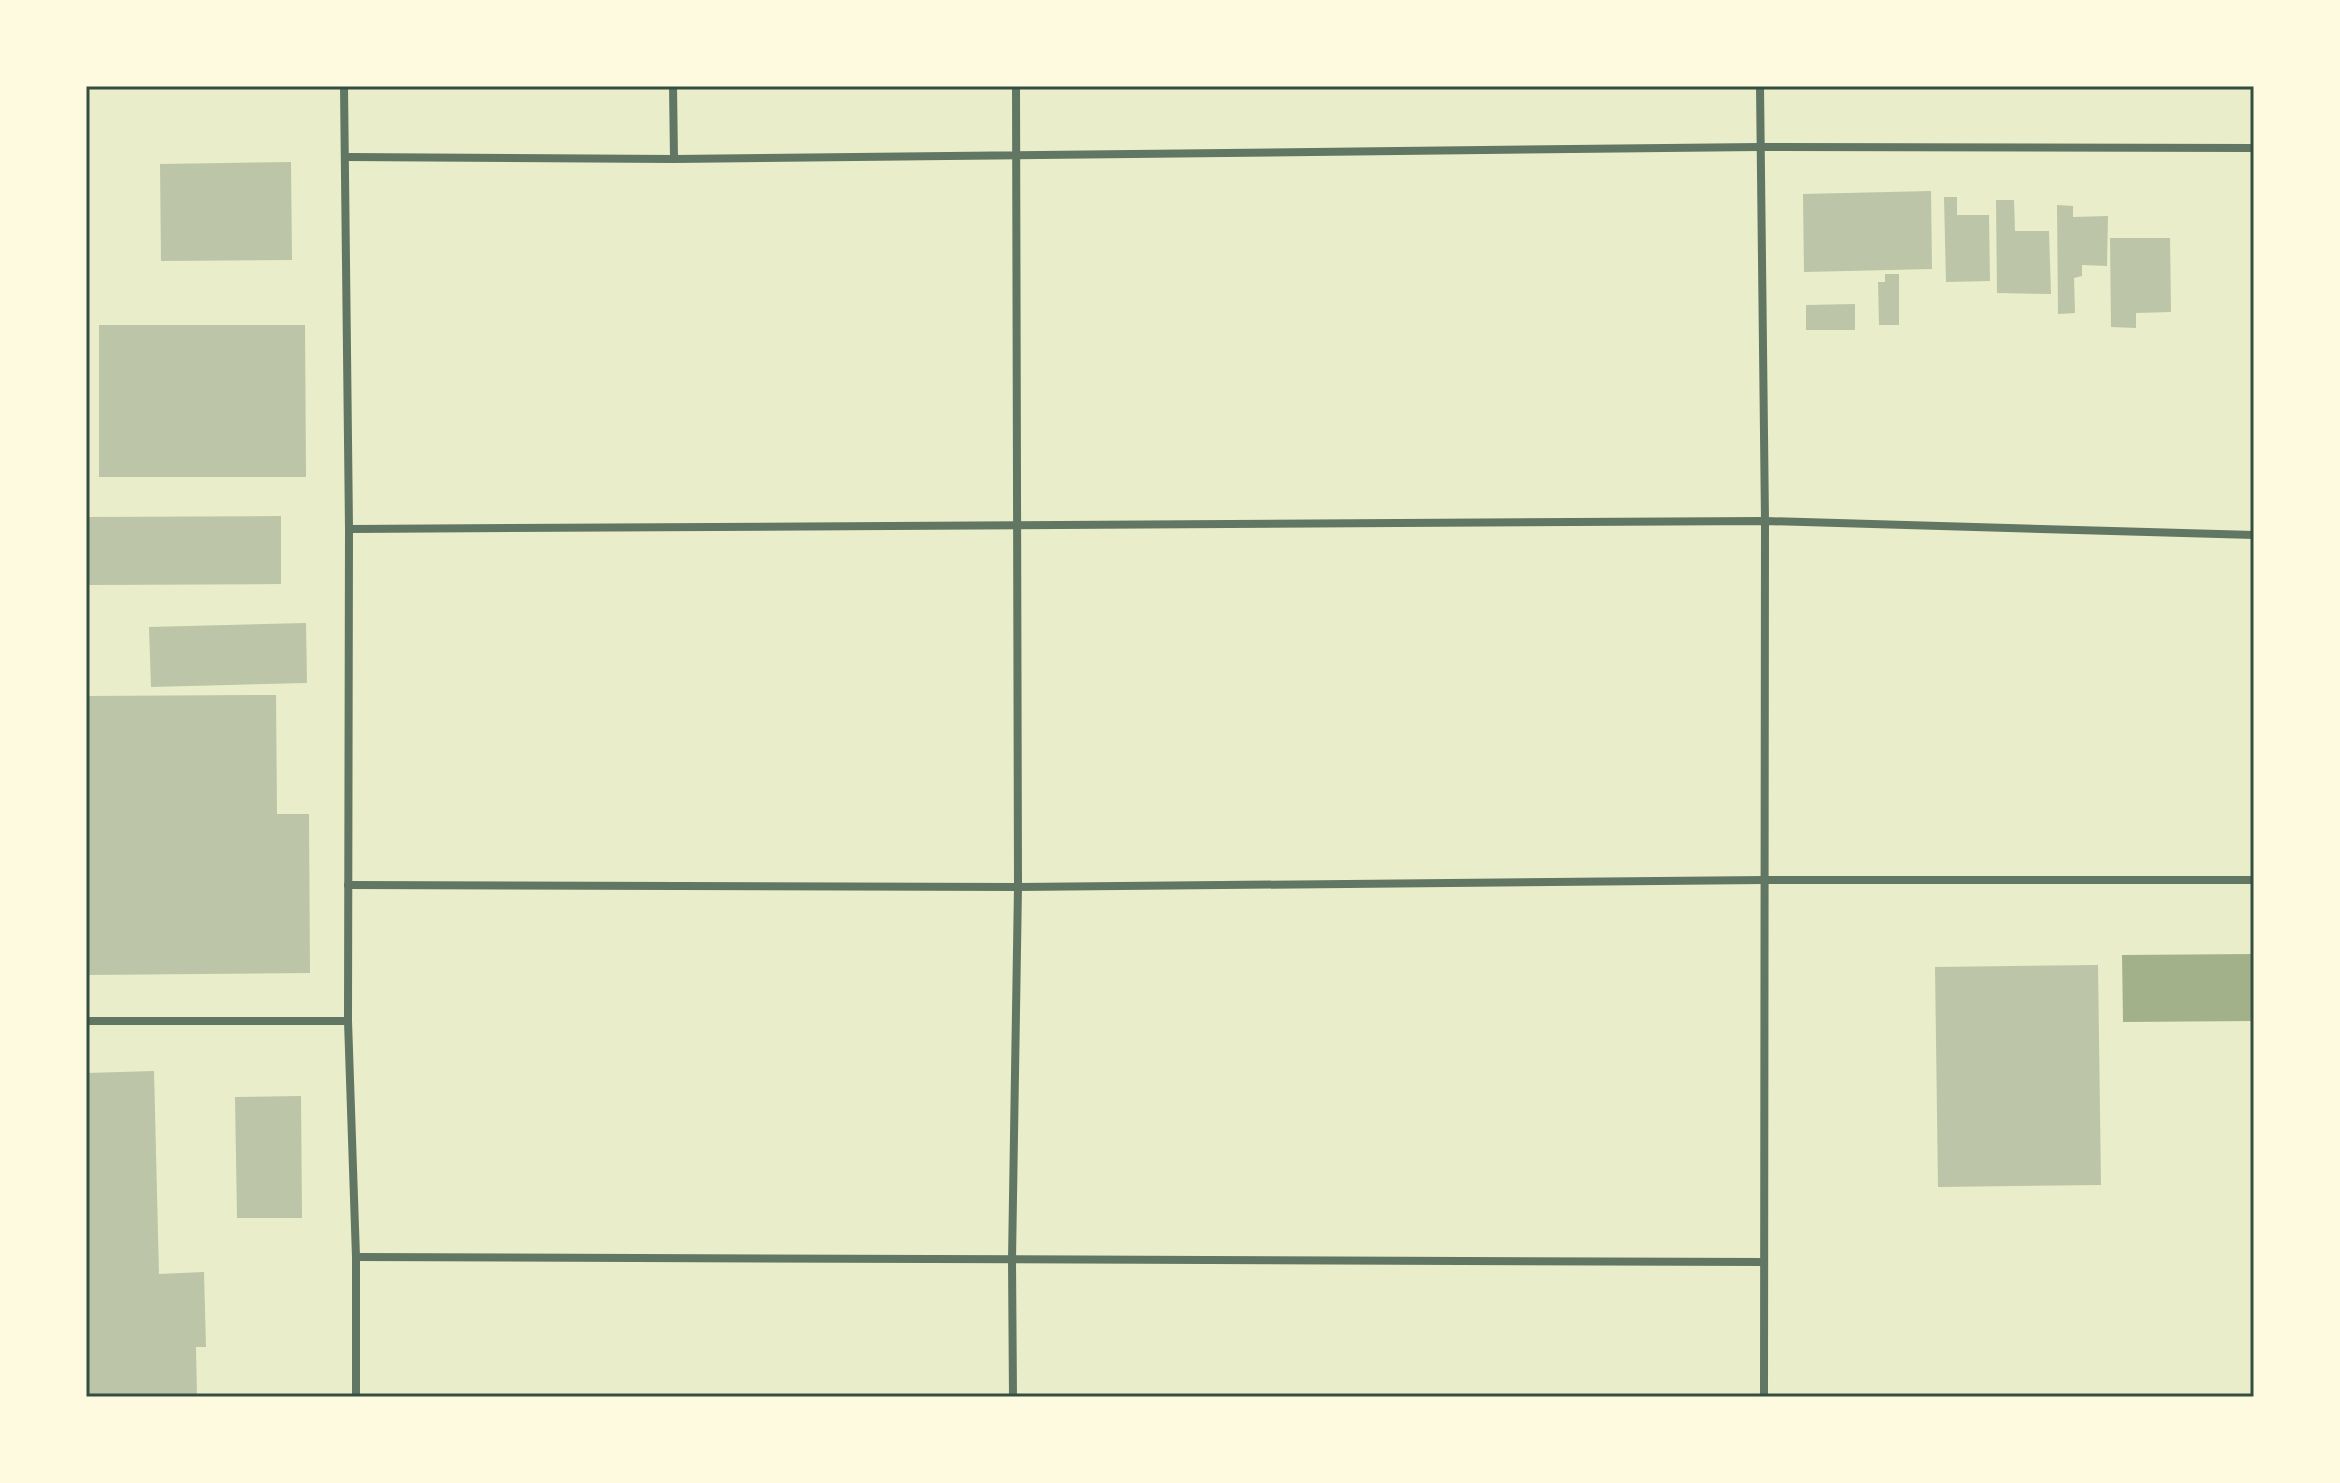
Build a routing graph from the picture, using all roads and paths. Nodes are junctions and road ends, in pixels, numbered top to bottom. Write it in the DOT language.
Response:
graph roads {
  1 [pos="344,86"];
  2 [pos="673,86"];
  3 [pos="1016,86"];
  4 [pos="1760,86"];
  5 [pos="1759,147"];
  6 [pos="2254,148"];
  7 [pos="1015,153"];
  8 [pos="346,157"];
  9 [pos="674,159"];
  10 [pos="1765,521"];
  11 [pos="1017,524"];
  12 [pos="349,529"];
  13 [pos="2254,535"];
  14 [pos="1764,880"];
  15 [pos="2254,880"];
  16 [pos="348,885"];
  17 [pos="1018,887"];
  18 [pos="86,1021"];
  19 [pos="348,1021"];
  20 [pos="356,1257"];
  21 [pos="1012,1260"];
  22 [pos="1764,1262"];
  23 [pos="356,1397"];
  24 [pos="1013,1397"];
  25 [pos="1764,1397"];
  1 -- 8 [label="street"];
  2 -- 9 [label="street"];
  3 -- 7 [label="street"];
  4 -- 5 [label="street"];
  5 -- 6 [label="street"];
  5 -- 7 [label="street"];
  5 -- 10 [label="street"];
  7 -- 9 [label="street"];
  7 -- 11 [label="street"];
  8 -- 9 [label="street"];
  8 -- 12 [label="street"];
  10 -- 11 [label="street"];
  10 -- 13 [label="street"];
  10 -- 14 [label="street"];
  11 -- 12 [label="street"];
  11 -- 17 [label="street"];
  12 -- 16 [label="street"];
  14 -- 15 [label="street"];
  14 -- 17 [label="street"];
  14 -- 22 [label="street"];
  16 -- 17 [label="street"];
  16 -- 19 [label="street"];
  17 -- 21 [label="street"];
  18 -- 19 [label="street"];
  19 -- 20 [label="street"];
  20 -- 21 [label="street"];
  20 -- 23 [label="street"];
  21 -- 22 [label="street"];
  21 -- 24 [label="street"];
  22 -- 25 [label="street"];
}
